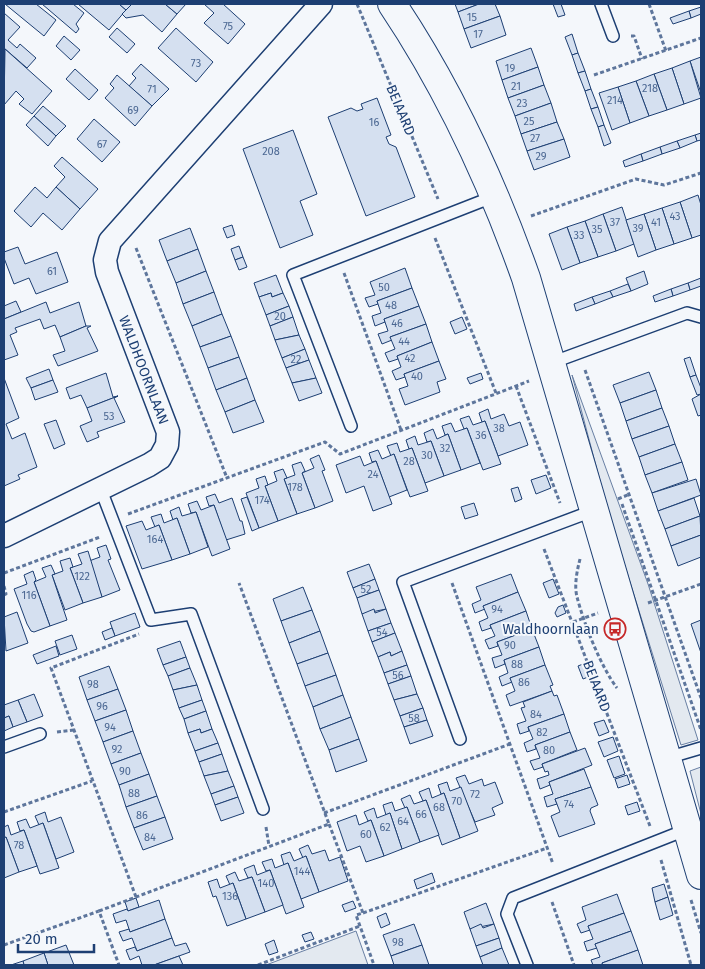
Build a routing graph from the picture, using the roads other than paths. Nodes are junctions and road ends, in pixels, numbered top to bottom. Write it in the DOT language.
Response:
graph roads {
  1 [pos="321,4"];
  2 [pos="392,4"];
  3 [pos="601,4"];
  4 [pos="613,36"];
  5 [pos="495,196"];
  6 [pos="701,318"];
  7 [pos="551,366"];
  8 [pos="351,426"];
  9 [pos="101,490"];
  10 [pos="595,510"];
  11 [pos="4,536"];
  12 [pos="40,734"];
  13 [pos="460,739"];
  14 [pos="4,747"];
  15 [pos="701,748"];
  16 [pos="667,758"];
  17 [pos="264,809"];
  18 [pos="688,829"];
  19 [pos="701,875"];
  20 [pos="527,965"];
  1 -- 9 [label="street, WALDHOORNLAAN"];
  2 -- 5 [label="street"];
  3 -- 4 [label="lane"];
  5 -- 7 [label="street"];
  5 -- 8 [label="lane"];
  6 -- 7 [label="lane"];
  7 -- 10 [label="street"];
  9 -- 11 [label="street, WALDHOORNLAAN"];
  9 -- 17 [label="lane"];
  10 -- 13 [label="lane"];
  10 -- 16 [label="street"];
  12 -- 14 [label="lane"];
  15 -- 16 [label="lane"];
  16 -- 18 [label="street"];
  18 -- 19 [label="street"];
  18 -- 20 [label="lane"];
}
